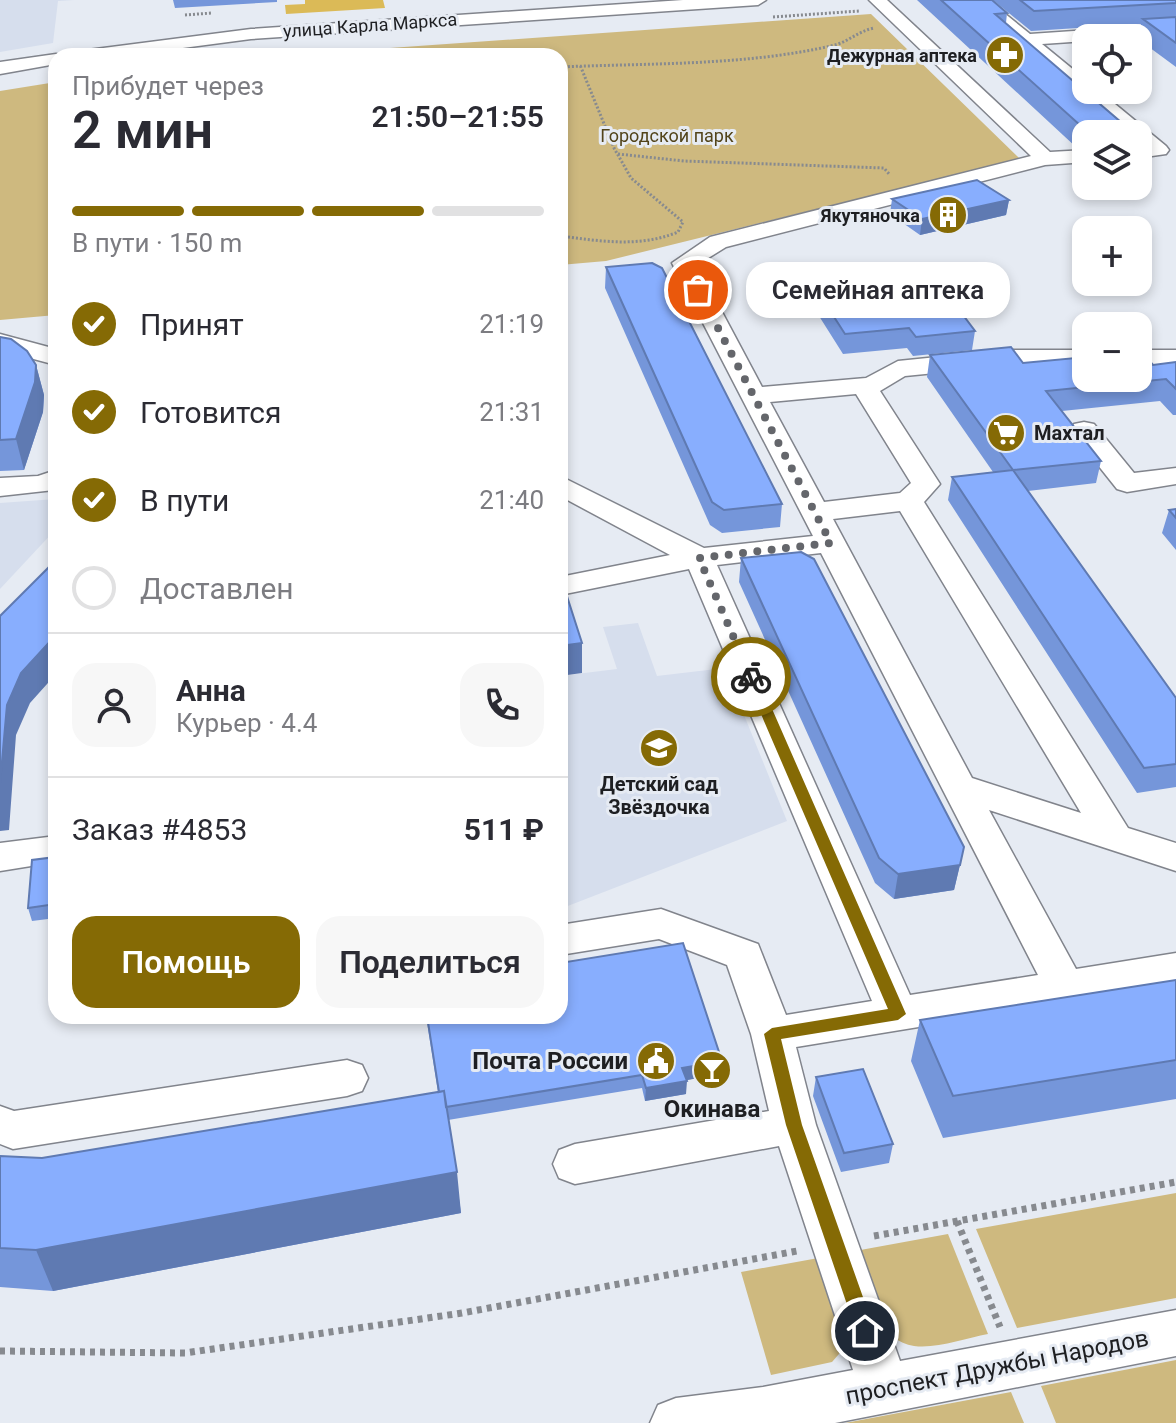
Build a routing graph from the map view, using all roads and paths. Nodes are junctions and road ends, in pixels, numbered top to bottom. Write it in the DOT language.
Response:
graph roads {
  1 [pos="758,0"];
  2 [pos="877,0"];
  3 [pos="978,0"];
  4 [pos="722,1"];
  5 [pos="901,23"];
  6 [pos="1176,29"];
  7 [pos="1025,40"];
  8 [pos="142,48"];
  9 [pos="48,60"];
  10 [pos="580,65"];
  11 [pos="568,66"];
  12 [pos="0,68"];
  13 [pos="1158,150"];
  14 [pos="618,154"];
  15 [pos="1072,157"];
  16 [pos="1045,159"];
  17 [pos="919,191"];
  18 [pos="568,237"];
  19 [pos="0,342"];
  20 [pos="48,355"];
  21 [pos="1072,358"];
  22 [pos="1152,358"];
  23 [pos="1176,358"];
  24 [pos="863,385"];
  25 [pos="754,396"];
  26 [pos="1084,430"];
  27 [pos="1176,476"];
  28 [pos="48,482"];
  29 [pos="0,487"];
  30 [pos="568,489"];
  31 [pos="909,501"];
  32 [pos="814,512"];
  33 [pos="831,543"];
  34 [pos="699,558"];
  35 [pos="568,584"];
  36 [pos="959,787"];
  37 [pos="1115,838"];
  38 [pos="48,850"];
  39 [pos="0,857"];
  40 [pos="1176,857"];
  41 [pos="568,939"];
  42 [pos="1176,969"];
  43 [pos="1065,987"];
  44 [pos="898,1014"];
  45 [pos="772,1034"];
  46 [pos="347,1078"];
  47 [pos="0,1125"];
  48 [pos="794,1125"];
  49 [pos="575,1164"];
  50 [pos="1176,1182"];
  51 [pos="957,1221"];
  52 [pos="836,1243"];
  53 [pos="1002,1331"];
  54 [pos="1176,1333"];
  55 [pos="0,1351"];
  56 [pos="885,1390"];
  57 [pos="676,1423"];
  1 -- 4 [label="street, улица Карла Маркса"];
  2 -- 5 [label="street"];
  3 -- 7 [label="street"];
  4 -- 8 [label="street, улица Карла Маркса"];
  5 -- 10 [label="path"];
  5 -- 16 [label="street"];
  6 -- 7 [label="street"];
  7 -- 13 [label="street"];
  9 -- 12 [label="street"];
  10 -- 11 [label="path"];
  10 -- 14 [label="path"];
  14 -- 17 [label="path"];
  14 -- 18 [label="path"];
  15 -- 16 [label="street"];
  16 -- 17 [label="street"];
  17 -- 25 [label="street"];
  19 -- 20 [label="street"];
  21 -- 24 [label="street"];
  22 -- 23 [label="street"];
  24 -- 25 [label="street"];
  24 -- 31 [label="street"];
  25 -- 32 [label="street"];
  26 -- 27 [label="street"];
  28 -- 29 [label="street"];
  30 -- 34 [label="street"];
  31 -- 32 [label="street"];
  31 -- 37 [label="street"];
  32 -- 33 [label="street"];
  33 -- 34 [label="street"];
  33 -- 36 [label="street"];
  34 -- 35 [label="street"];
  34 -- 44 [label="street"];
  36 -- 37 [label="street"];
  36 -- 43 [label="street"];
  37 -- 40 [label="street"];
  38 -- 39 [label="street"];
  41 -- 45 [label="street"];
  42 -- 43 [label="street"];
  43 -- 44 [label="street"];
  44 -- 45 [label="street"];
  45 -- 48 [label="street"];
  46 -- 47 [label="street"];
  48 -- 49 [label="street"];
  48 -- 52 [label="street"];
  50 -- 51 [label="path"];
  51 -- 52 [label="path"];
  51 -- 53 [label="path"];
  52 -- 55 [label="path"];
  52 -- 56 [label="street"];
  54 -- 56 [label="street, проспект Дружбы Народов"];
  56 -- 57 [label="street, проспект Дружбы Народов"];
}
